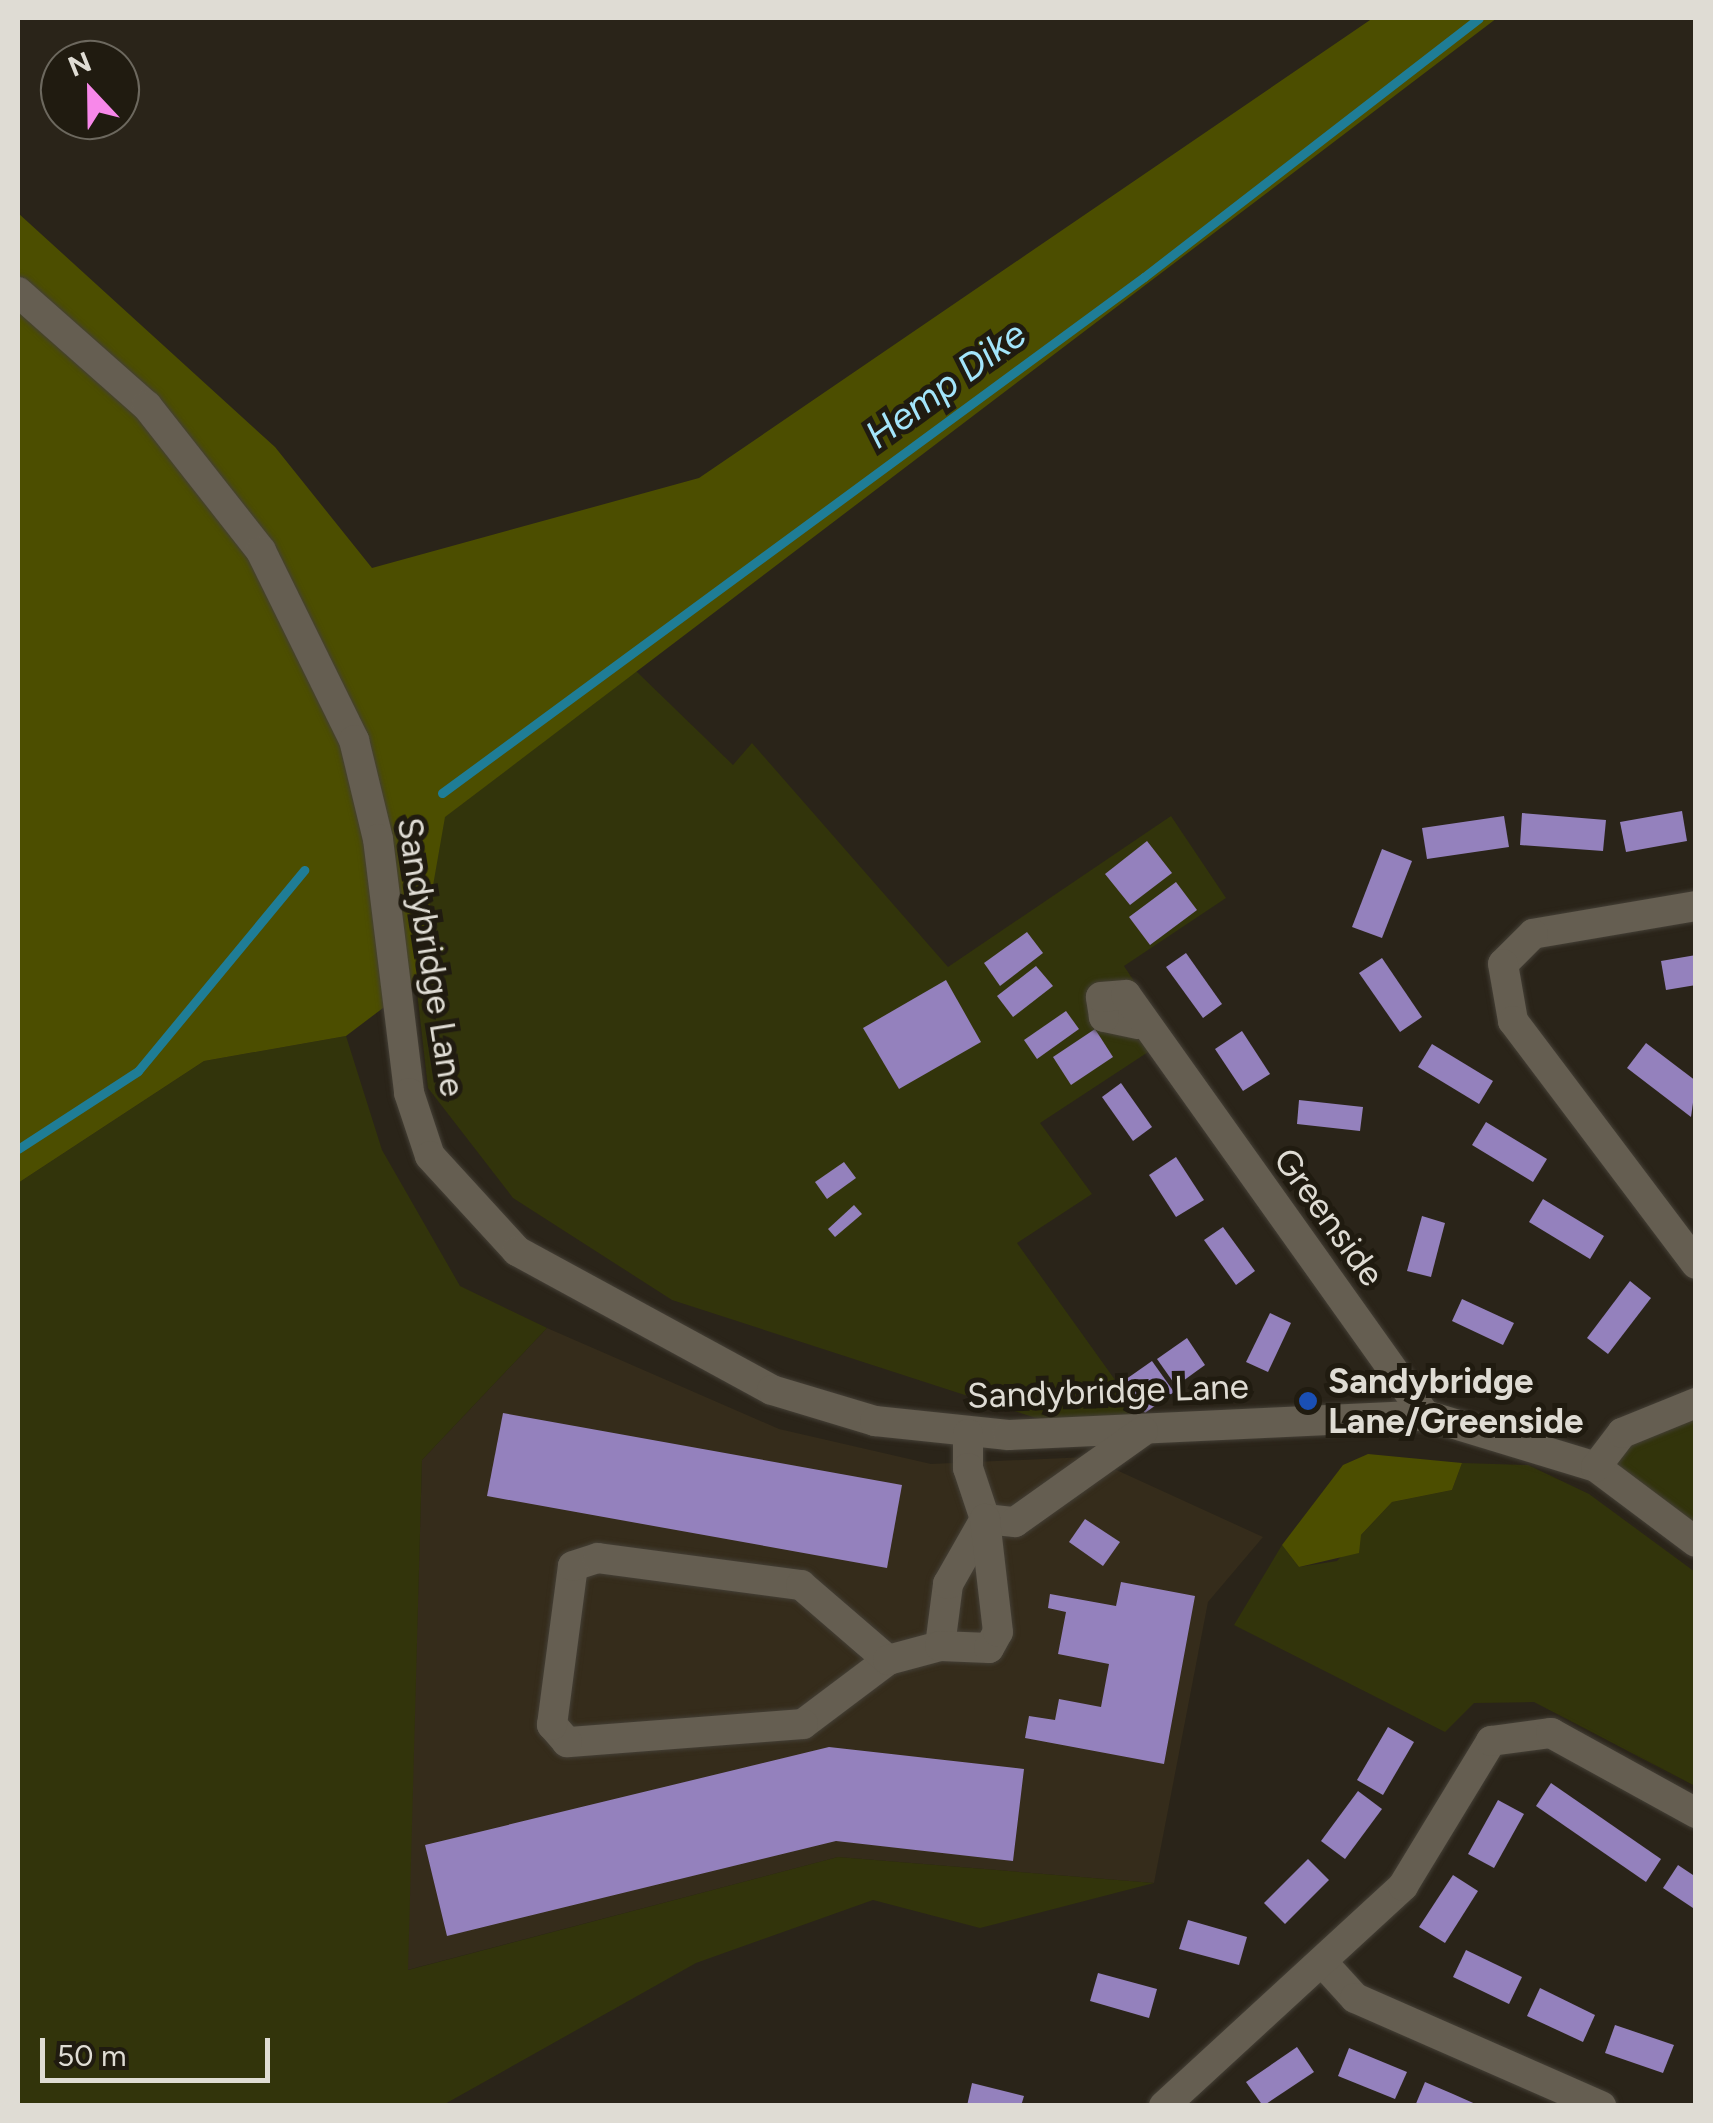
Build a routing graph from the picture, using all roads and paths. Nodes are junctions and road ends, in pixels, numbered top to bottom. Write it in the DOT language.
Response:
graph roads {
  1 [pos="18,292"];
  2 [pos="1696,906"];
  3 [pos="1138,1024"];
  4 [pos="1696,1264"];
  5 [pos="1696,1402"];
  6 [pos="1424,1415"];
  7 [pos="1142,1431"];
  8 [pos="968,1434"];
  9 [pos="1596,1466"];
  10 [pos="985,1519"];
  11 [pos="1696,1542"];
  12 [pos="940,1646"];
  13 [pos="888,1660"];
  14 [pos="1696,1813"];
  15 [pos="1324,1964"];
  16 [pos="1164,2106"];
  17 [pos="1601,2106"];
  1 -- 8 [label="street, Sandybridge Lane"];
  2 -- 4 [label="street"];
  3 -- 6 [label="street, Greenside"];
  5 -- 9 [label="street"];
  6 -- 7 [label="street, Sandybridge Lane"];
  6 -- 9 [label="street, Sandybridge Lane"];
  7 -- 8 [label="street, Sandybridge Lane"];
  7 -- 10 [label="street"];
  8 -- 10 [label="street"];
  9 -- 11 [label="street"];
  10 -- 12 [label="street"];
  10 -- 12 [label="street"];
  12 -- 13 [label="street"];
  13 -- 13 [label="street"];
  14 -- 15 [label="street"];
  15 -- 16 [label="street"];
  15 -- 17 [label="street"];
}
